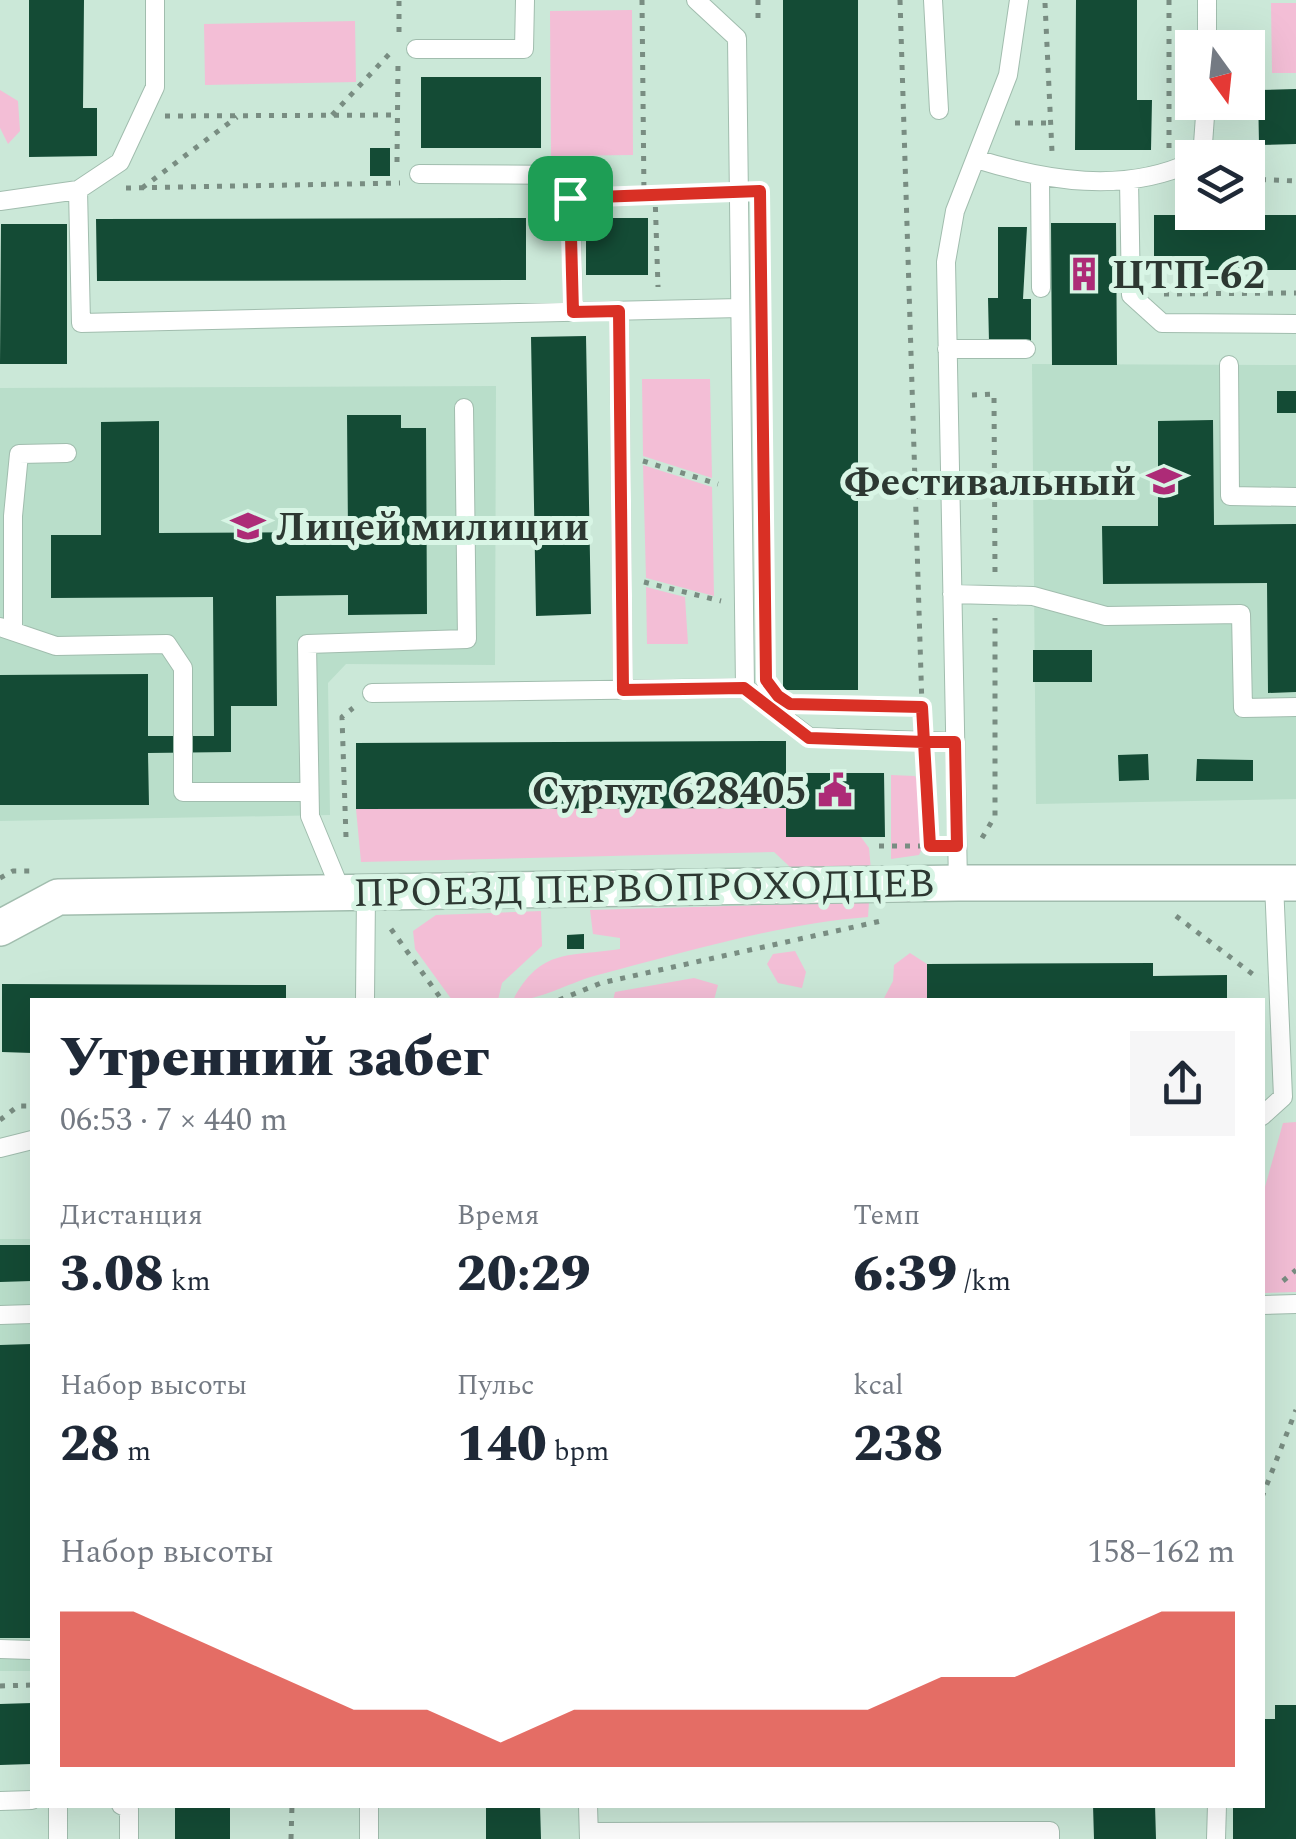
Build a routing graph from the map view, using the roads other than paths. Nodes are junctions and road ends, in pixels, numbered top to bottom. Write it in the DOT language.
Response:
graph roads {
  1 [pos="155,0"];
  2 [pos="525,0"];
  3 [pos="696,0"];
  4 [pos="934,0"];
  5 [pos="1019,0"];
  6 [pos="1208,0"];
  7 [pos="1207,30"];
  8 [pos="407,46"];
  9 [pos="938,110"];
  10 [pos="976,159"];
  11 [pos="1175,170"];
  12 [pos="419,174"];
  13 [pos="1040,180"];
  14 [pos="1129,180"];
  15 [pos="78,190"];
  16 [pos="0,201"];
  17 [pos="1041,288"];
  18 [pos="740,308"];
  19 [pos="619,311"];
  20 [pos="573,312"];
  21 [pos="1296,324"];
  22 [pos="947,349"];
  23 [pos="1026,349"];
  24 [pos="1229,365"];
  25 [pos="464,408"];
  26 [pos="67,453"];
  27 [pos="1296,497"];
  28 [pos="952,594"];
  29 [pos="6,628"];
  30 [pos="744,688"];
  31 [pos="623,690"];
  32 [pos="372,694"];
  33 [pos="1296,707"];
  34 [pos="955,742"];
  35 [pos="307,792"];
  36 [pos="958,883"];
  37 [pos="1285,883"];
  38 [pos="353,892"];
  39 [pos="6,918"];
  40 [pos="365,998"];
  41 [pos="1290,1096"];
  42 [pos="1265,1114"];
  43 [pos="30,1140"];
  44 [pos="0,1148"];
  45 [pos="1296,1304"];
  46 [pos="1265,1305"];
  47 [pos="30,1314"];
  48 [pos="0,1315"];
  49 [pos="0,1649"];
  50 [pos="30,1650"];
  51 [pos="30,1800"];
  52 [pos="0,1801"];
  53 [pos="58,1808"];
  54 [pos="125,1808"];
  55 [pos="369,1808"];
  56 [pos="588,1808"];
  57 [pos="1217,1808"];
  58 [pos="589,1835"];
  59 [pos="58,1839"];
  60 [pos="129,1839"];
  61 [pos="369,1839"];
  62 [pos="1050,1839"];
  63 [pos="1216,1839"];
  1 -- 15 [label="lane"];
  2 -- 8 [label="lane"];
  3 -- 18 [label="lane"];
  4 -- 9 [label="lane"];
  5 -- 10 [label="lane"];
  6 -- 7 [label="lane"];
  10 -- 13 [label="lane"];
  10 -- 22 [label="lane"];
  11 -- 14 [label="lane"];
  12 -- 20 [label="lane"];
  13 -- 14 [label="lane"];
  13 -- 17 [label="lane"];
  14 -- 21 [label="lane"];
  15 -- 16 [label="lane"];
  15 -- 20 [label="lane"];
  18 -- 19 [label="lane"];
  18 -- 30 [label="lane"];
  19 -- 20 [label="lane"];
  19 -- 31 [label="lane"];
  22 -- 23 [label="lane"];
  22 -- 28 [label="lane"];
  24 -- 27 [label="lane"];
  25 -- 35 [label="lane"];
  26 -- 29 [label="lane"];
  28 -- 33 [label="lane"];
  28 -- 34 [label="lane"];
  29 -- 35 [label="lane"];
  30 -- 31 [label="lane"];
  30 -- 34 [label="lane"];
  31 -- 32 [label="lane"];
  34 -- 36 [label="lane"];
  35 -- 38 [label="lane"];
  36 -- 37 [label="street, ПРОЕЗД ПЕРВОПРОХОДЦЕВ"];
  36 -- 38 [label="street, ПРОЕЗД ПЕРВОПРОХОДЦЕВ"];
  37 -- 41 [label="lane"];
  38 -- 39 [label="street, ПРОЕЗД ПЕРВОПРОХОДЦЕВ"];
  38 -- 40 [label="lane"];
  41 -- 42 [label="lane"];
  43 -- 44 [label="lane"];
  45 -- 46 [label="lane"];
  47 -- 48 [label="lane"];
  49 -- 50 [label="lane"];
  51 -- 52 [label="lane"];
  53 -- 59 [label="lane"];
  54 -- 60 [label="lane"];
  55 -- 61 [label="lane"];
  56 -- 58 [label="lane"];
  57 -- 63 [label="lane"];
  58 -- 62 [label="lane"];
}
